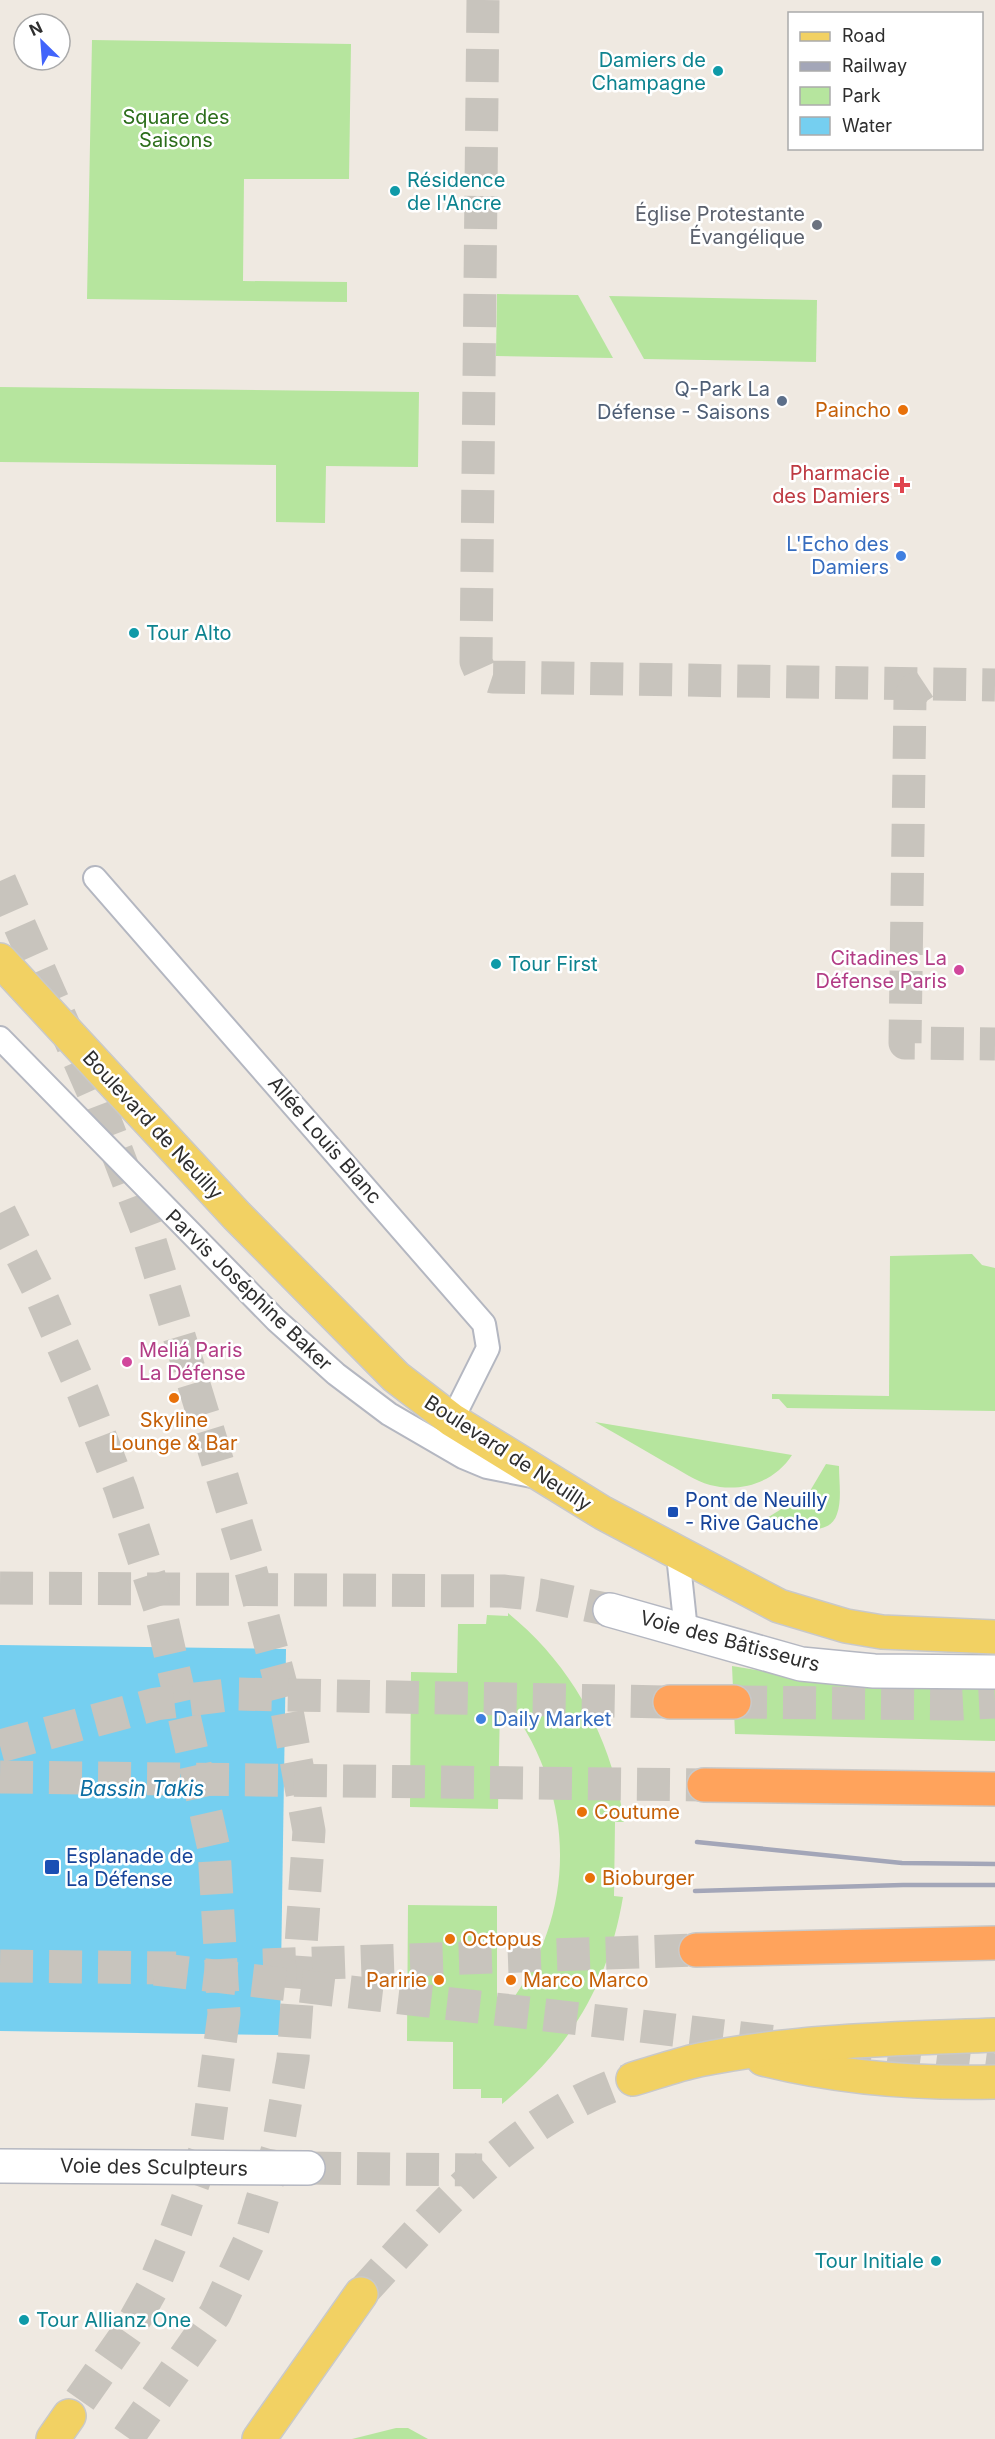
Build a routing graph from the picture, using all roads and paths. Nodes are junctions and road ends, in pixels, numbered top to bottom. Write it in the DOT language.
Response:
graph roads {
  1 [pos="96,878"];
  2 [pos="0,960"];
  3 [pos="0,1038"];
  4 [pos="452,1420"];
  5 [pos="542,1478"];
  6 [pos="678,1555"];
  7 [pos="610,1610"];
  8 [pos="686,1631"];
  9 [pos="995,1636"];
  10 [pos="995,1672"];
  11 [pos="670,1702"];
  12 [pos="734,1702"];
  13 [pos="704,1785"];
  14 [pos="995,1789"];
  15 [pos="995,1943"];
  16 [pos="696,1950"];
  17 [pos="995,2035"];
  18 [pos="741,2053"];
  19 [pos="633,2079"];
  20 [pos="995,2082"];
  21 [pos="0,2166"];
  22 [pos="308,2168"];
  23 [pos="361,2294"];
  24 [pos="259,2439"];
  1 -- 4 [label="lane, Allée Louis Blanc"];
  2 -- 4 [label="main road, Boulevard de Neuilly"];
  3 -- 5 [label="lane, Parvis Joséphine Baker"];
  4 -- 5 [label="main road, Boulevard de Neuilly"];
  5 -- 6 [label="main road, Boulevard de Neuilly"];
  6 -- 8 [label="lane"];
  6 -- 9 [label="main road, Boulevard de Neuilly"];
  7 -- 8 [label="street, Voie des Bâtisseurs"];
  8 -- 10 [label="street, Voie des Bâtisseurs"];
  11 -- 12 [label="highway"];
  13 -- 14 [label="highway"];
  15 -- 16 [label="highway"];
  17 -- 18 [label="main road"];
  18 -- 19 [label="main road"];
  18 -- 20 [label="main road"];
  21 -- 22 [label="street, Voie des Sculpteurs"];
  23 -- 24 [label="main road"];
}
